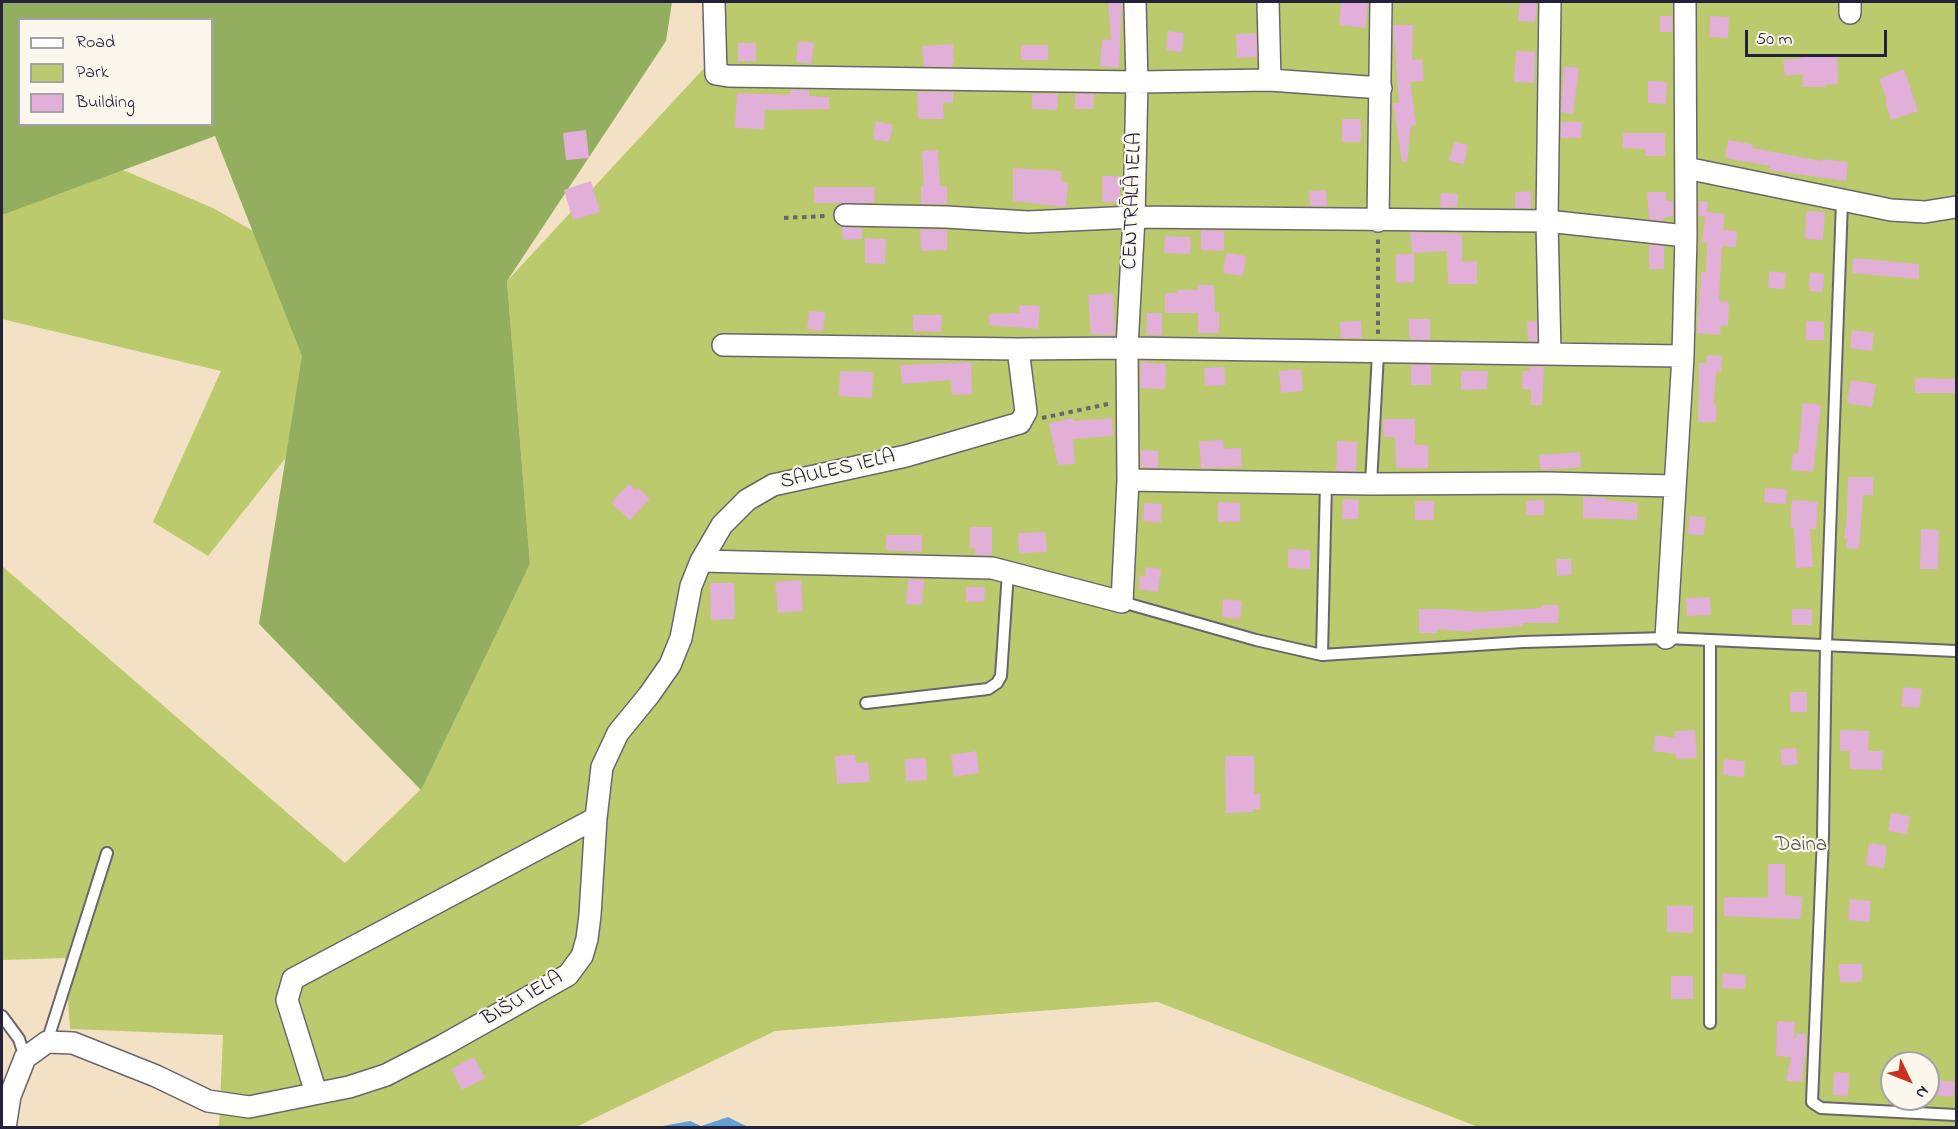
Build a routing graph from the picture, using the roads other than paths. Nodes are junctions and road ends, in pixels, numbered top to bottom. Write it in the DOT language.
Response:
graph roads {
  1 [pos="714,2"];
  2 [pos="1135,2"];
  3 [pos="1268,2"];
  4 [pos="1381,2"];
  5 [pos="1550,2"];
  6 [pos="1685,2"];
  7 [pos="1270,80"];
  8 [pos="1137,82"];
  9 [pos="1381,88"];
  10 [pos="1686,168"];
  11 [pos="1842,201"];
  12 [pos="1956,207"];
  13 [pos="845,215"];
  14 [pos="1134,217"];
  15 [pos="1378,220"];
  16 [pos="1547,221"];
  17 [pos="1686,236"];
  18 [pos="723,345"];
  19 [pos="1127,348"];
  20 [pos="1018,349"];
  21 [pos="1378,353"];
  22 [pos="1550,354"];
  23 [pos="1683,356"];
  24 [pos="1128,480"];
  25 [pos="1326,482"];
  26 [pos="1371,484"];
  27 [pos="1674,486"];
  28 [pos="701,561"];
  29 [pos="1008,573"];
  30 [pos="1122,602"];
  31 [pos="1666,638"];
  32 [pos="1710,640"];
  33 [pos="1826,644"];
  34 [pos="1956,651"];
  35 [pos="1322,656"];
  36 [pos="866,703"];
  37 [pos="602,767"];
  38 [pos="596,818"];
  39 [pos="107,853"];
  40 [pos="2,1016"];
  41 [pos="1710,1023"];
  42 [pos="47,1042"];
  43 [pos="25,1058"];
  44 [pos="316,1093"];
  45 [pos="1956,1115"];
  46 [pos="5,1128"];
  1 -- 8 [label="street"];
  2 -- 8 [label="street, CENTRĀLĀ IELA"];
  3 -- 7 [label="street"];
  4 -- 9 [label="street"];
  5 -- 16 [label="street"];
  6 -- 10 [label="street"];
  7 -- 8 [label="street"];
  7 -- 9 [label="street"];
  8 -- 14 [label="street, CENTRĀLĀ IELA"];
  9 -- 15 [label="street"];
  10 -- 11 [label="street"];
  10 -- 17 [label="street"];
  11 -- 12 [label="street"];
  11 -- 33 [label="lane"];
  13 -- 14 [label="street"];
  14 -- 15 [label="street"];
  14 -- 19 [label="street, CENTRĀLĀ IELA"];
  15 -- 16 [label="street"];
  16 -- 17 [label="street"];
  16 -- 22 [label="street"];
  17 -- 23 [label="street"];
  18 -- 20 [label="street"];
  19 -- 20 [label="street"];
  19 -- 21 [label="street"];
  19 -- 24 [label="street, CENTRĀLĀ IELA"];
  20 -- 28 [label="street, SAULES IELA"];
  21 -- 22 [label="street"];
  21 -- 26 [label="lane"];
  22 -- 23 [label="street"];
  23 -- 27 [label="street"];
  24 -- 25 [label="street"];
  24 -- 30 [label="street, CENTRĀLĀ IELA"];
  25 -- 26 [label="street"];
  25 -- 35 [label="lane"];
  26 -- 27 [label="street"];
  27 -- 31 [label="street"];
  28 -- 29 [label="street"];
  28 -- 37 [label="street, SAULES IELA"];
  29 -- 30 [label="street"];
  29 -- 36 [label="lane"];
  30 -- 35 [label="lane"];
  31 -- 32 [label="lane"];
  31 -- 35 [label="lane"];
  32 -- 33 [label="lane"];
  32 -- 41 [label="lane"];
  33 -- 34 [label="lane"];
  33 -- 45 [label="lane"];
  37 -- 38 [label="street, BIŠU IELA"];
  38 -- 44 [label="street, BIŠU IELA"];
  38 -- 44 [label="street"];
  39 -- 42 [label="lane"];
  40 -- 43 [label="lane"];
  42 -- 43 [label="street"];
  42 -- 44 [label="street, BIŠU IELA"];
  43 -- 46 [label="street"];
}
